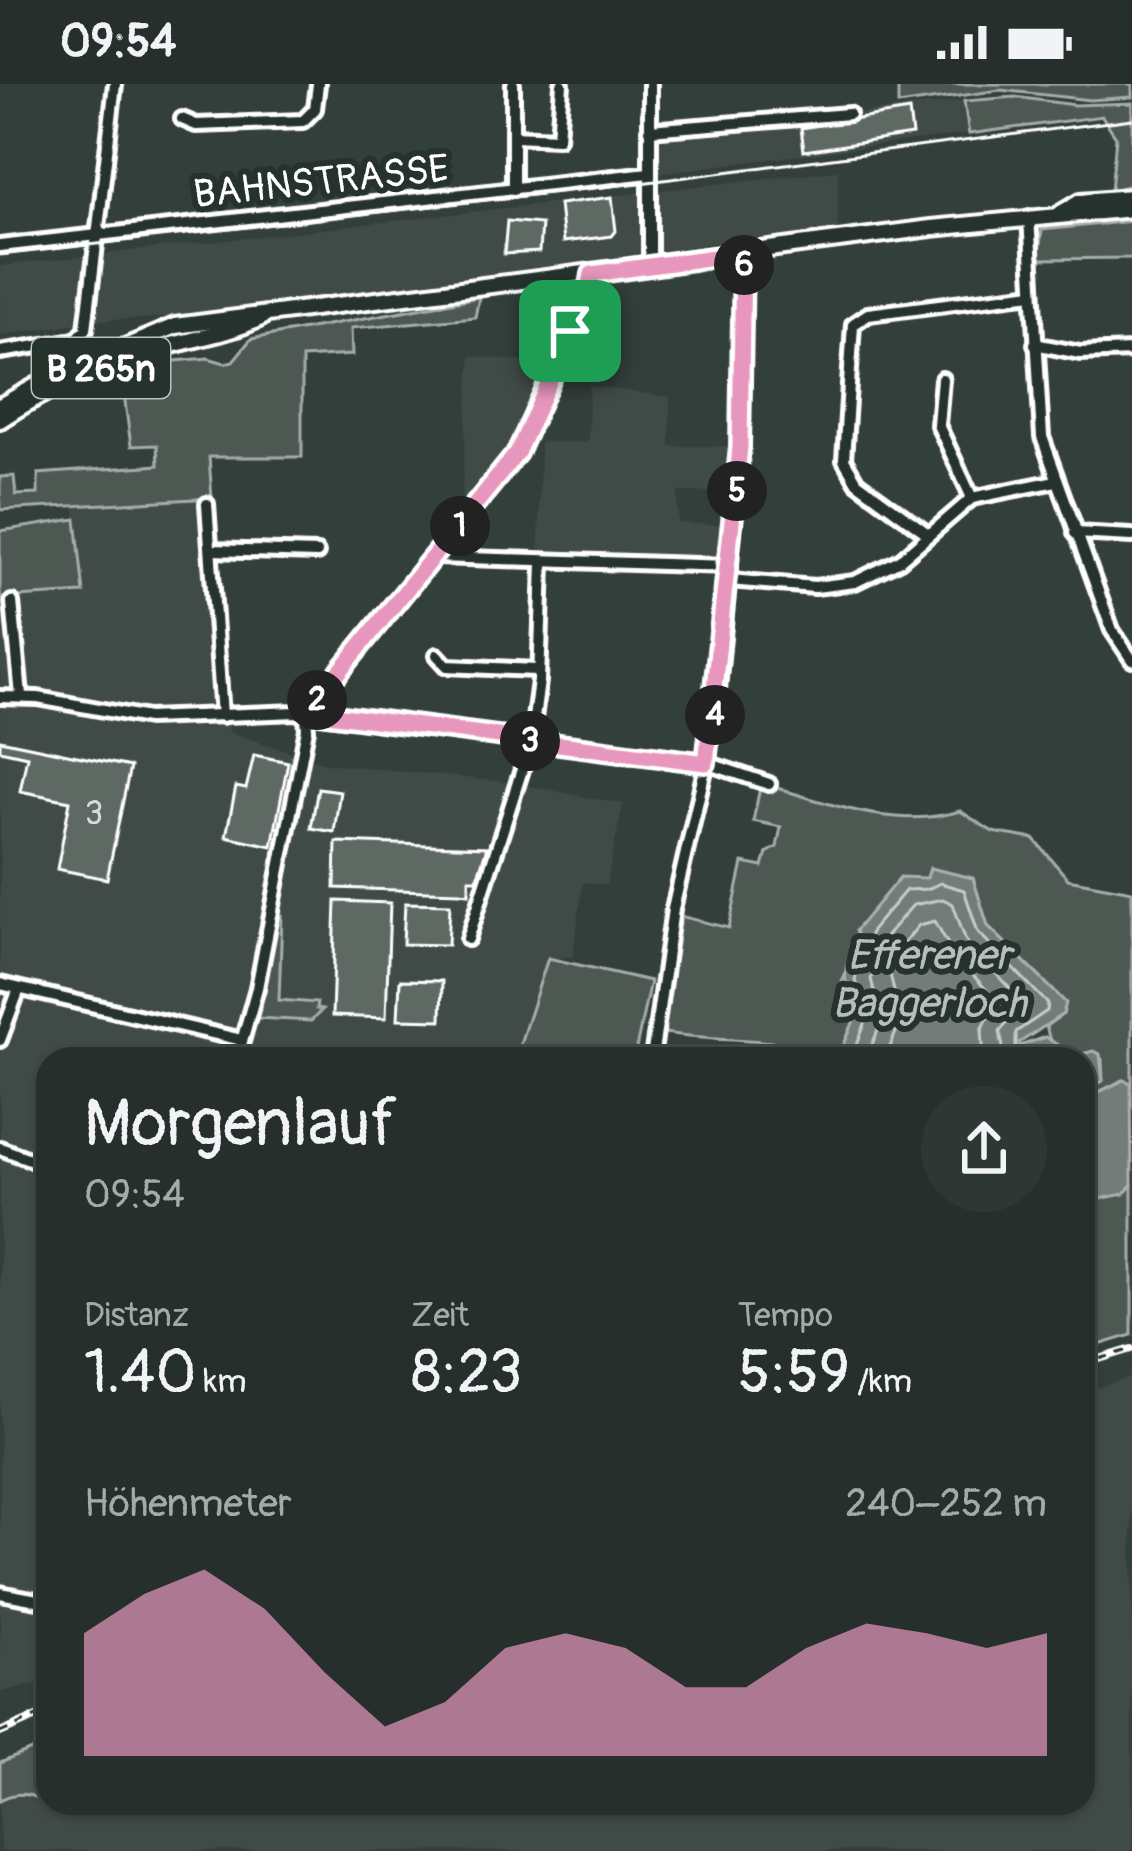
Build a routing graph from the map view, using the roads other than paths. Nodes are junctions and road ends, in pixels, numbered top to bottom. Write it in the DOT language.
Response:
graph roads {
  1 [pos="115,84"];
  2 [pos="318,84"];
  3 [pos="513,84"];
  4 [pos="562,84"];
  5 [pos="650,84"];
  6 [pos="848,114"];
  7 [pos="182,119"];
  8 [pos="649,130"];
  9 [pos="513,136"];
  10 [pos="649,173"];
  11 [pos="513,189"];
  12 [pos="1132,197"];
  13 [pos="1132,209"];
  14 [pos="1061,213"];
  15 [pos="1029,217"];
  16 [pos="93,235"];
  17 [pos="0,246"];
  18 [pos="743,253"];
  19 [pos="650,267"];
  20 [pos="592,274"];
  21 [pos="1033,293"];
  22 [pos="271,315"];
  23 [pos="1035,344"];
  24 [pos="1132,351"];
  25 [pos="0,352"];
  26 [pos="942,379"];
  27 [pos="0,406"];
  28 [pos="0,420"];
  29 [pos="1056,481"];
  30 [pos="972,499"];
  31 [pos="207,504"];
  32 [pos="1075,533"];
  33 [pos="928,534"];
  34 [pos="1132,536"];
  35 [pos="211,550"];
  36 [pos="317,553"];
  37 [pos="436,557"];
  38 [pos="543,564"];
  39 [pos="730,566"];
  40 [pos="728,580"];
  41 [pos="12,602"];
  42 [pos="437,655"];
  43 [pos="1132,660"];
  44 [pos="537,670"];
  45 [pos="21,696"];
  46 [pos="0,697"];
  47 [pos="223,716"];
  48 [pos="531,741"];
  49 [pos="706,763"];
  50 [pos="769,784"];
  51 [pos="468,939"];
  52 [pos="0,984"];
  53 [pos="19,989"];
  54 [pos="0,1040"];
  55 [pos="242,1040"];
  56 [pos="240,1047"];
  57 [pos="654,1047"];
  58 [pos="0,1148"];
  59 [pos="36,1162"];
  60 [pos="0,1593"];
  61 [pos="36,1600"];
  1 -- 16 [label="street"];
  2 -- 7 [label="street"];
  3 -- 9 [label="street"];
  4 -- 9 [label="street"];
  5 -- 8 [label="street"];
  6 -- 8 [label="street"];
  8 -- 10 [label="street"];
  9 -- 11 [label="street"];
  10 -- 11 [label="street, BAHNSTRASSE"];
  10 -- 19 [label="street"];
  11 -- 16 [label="street, BAHNSTRASSE"];
  12 -- 14 [label="main road"];
  13 -- 14 [label="main road"];
  14 -- 15 [label="main road"];
  15 -- 18 [label="main road"];
  15 -- 21 [label="street"];
  16 -- 17 [label="street, BAHNSTRASSE"];
  16 -- 25 [label="street"];
  18 -- 19 [label="main road"];
  18 -- 39 [label="street"];
  19 -- 20 [label="main road"];
  20 -- 22 [label="main road"];
  20 -- 37 [label="street"];
  21 -- 23 [label="street"];
  21 -- 33 [label="street"];
  22 -- 27 [label="main road, B 265n"];
  22 -- 28 [label="main road, B 265n"];
  23 -- 24 [label="street"];
  23 -- 29 [label="street"];
  26 -- 30 [label="street"];
  29 -- 30 [label="street"];
  29 -- 32 [label="street"];
  30 -- 33 [label="street"];
  31 -- 35 [label="street"];
  32 -- 34 [label="street"];
  32 -- 43 [label="street"];
  33 -- 40 [label="street"];
  35 -- 36 [label="street"];
  35 -- 47 [label="street"];
  37 -- 38 [label="street"];
  37 -- 48 [label="street"];
  38 -- 39 [label="street"];
  38 -- 44 [label="street"];
  39 -- 40 [label="street"];
  40 -- 49 [label="street"];
  41 -- 45 [label="street"];
  42 -- 44 [label="street"];
  44 -- 48 [label="street"];
  45 -- 46 [label="street"];
  45 -- 47 [label="street"];
  47 -- 55 [label="street"];
  48 -- 49 [label="street"];
  48 -- 51 [label="street"];
  49 -- 50 [label="street"];
  49 -- 57 [label="street"];
  52 -- 53 [label="street"];
  53 -- 54 [label="street"];
  53 -- 55 [label="street"];
  55 -- 56 [label="street"];
  58 -- 59 [label="street"];
  60 -- 61 [label="street"];
}
